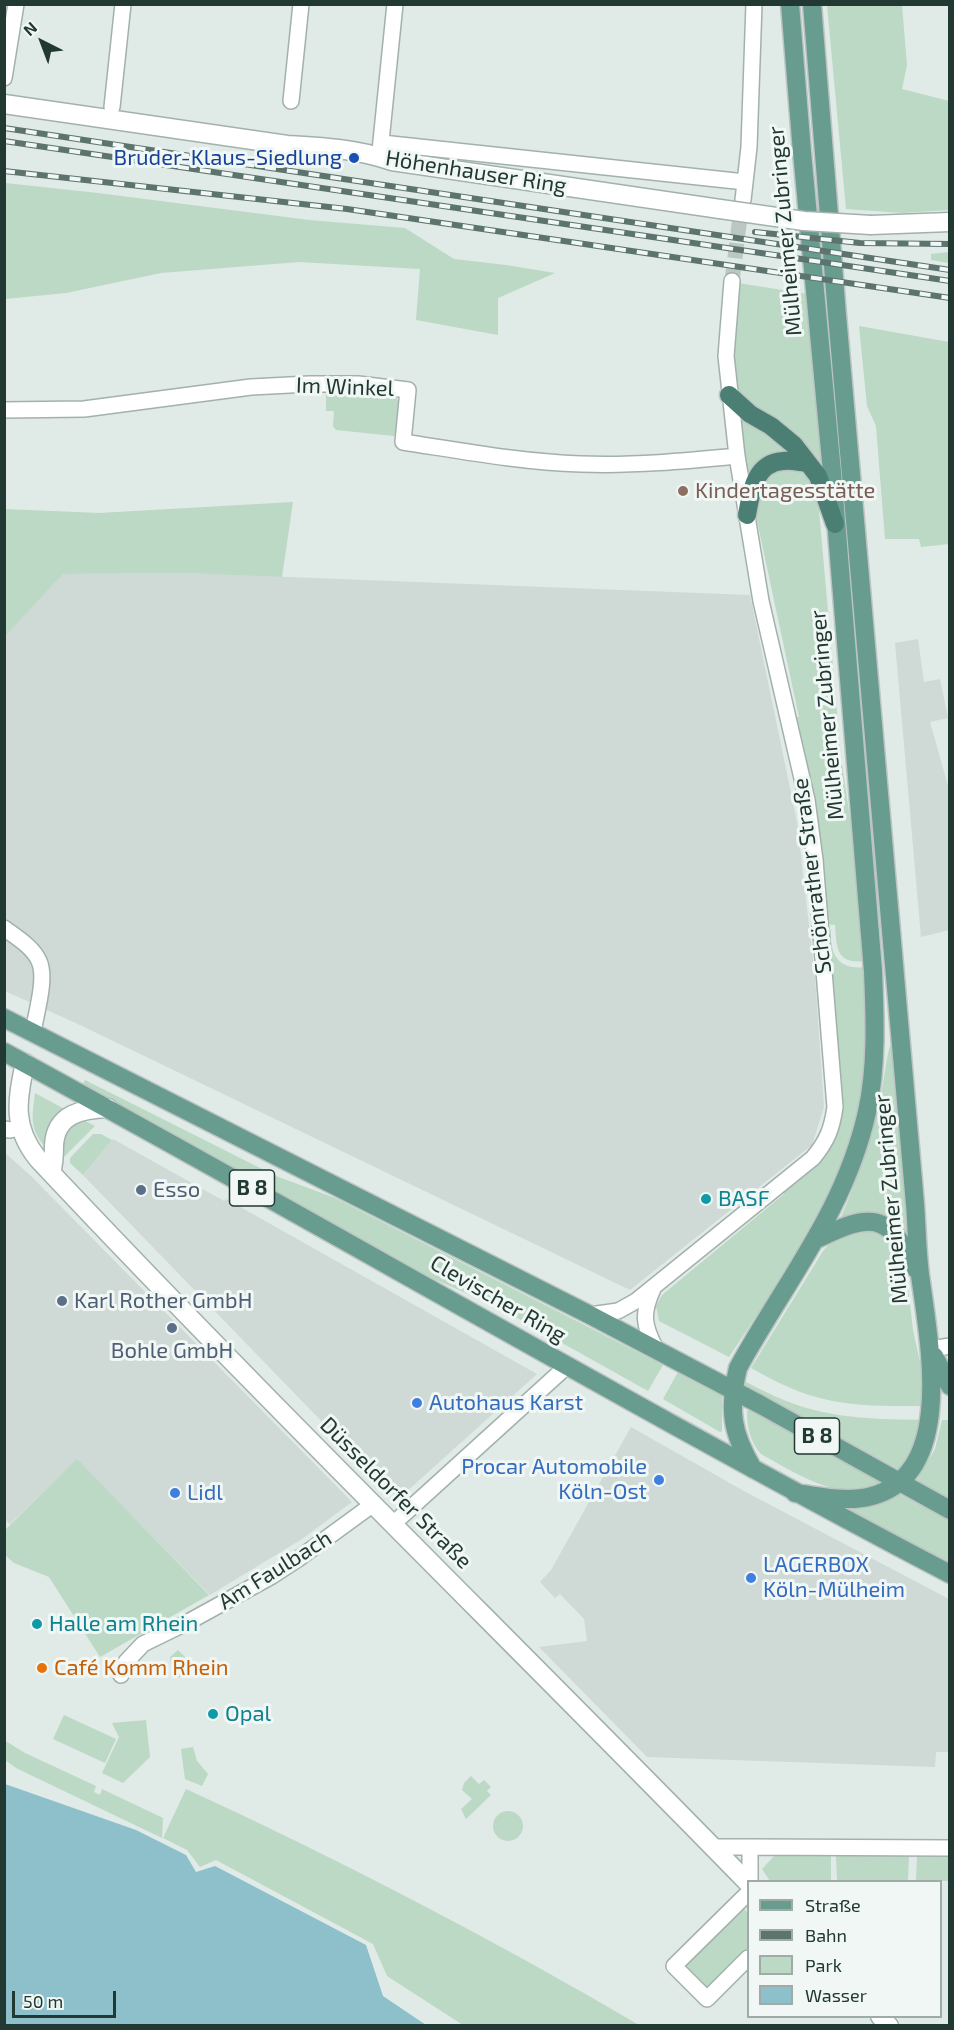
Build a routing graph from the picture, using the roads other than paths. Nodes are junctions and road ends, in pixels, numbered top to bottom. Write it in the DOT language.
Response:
graph roads {
  1 [pos="16,4"];
  2 [pos="123,4"];
  3 [pos="301,4"];
  4 [pos="395,4"];
  5 [pos="754,4"];
  6 [pos="790,4"];
  7 [pos="812,4"];
  8 [pos="4,78"];
  9 [pos="291,101"];
  10 [pos="4,104"];
  11 [pos="112,107"];
  12 [pos="380,150"];
  13 [pos="745,182"];
  14 [pos="742,200"];
  15 [pos="950,222"];
  16 [pos="732,281"];
  17 [pos="729,395"];
  18 [pos="4,410"];
  19 [pos="737,456"];
  20 [pos="807,463"];
  21 [pos="747,515"];
  22 [pos="835,524"];
  23 [pos="4,928"];
  24 [pos="4,1018"];
  25 [pos="33,1032"];
  26 [pos="4,1052"];
  27 [pos="25,1063"];
  28 [pos="4,1096"];
  29 [pos="108,1108"];
  30 [pos="14,1126"];
  31 [pos="51,1173"];
  32 [pos="817,1239"];
  33 [pos="920,1278"];
  34 [pos="653,1288"];
  35 [pos="590,1315"];
  36 [pos="950,1346"];
  37 [pos="656,1349"];
  38 [pos="931,1349"];
  39 [pos="567,1366"];
  40 [pos="950,1386"];
  41 [pos="733,1391"];
  42 [pos="753,1469"];
  43 [pos="902,1482"];
  44 [pos="795,1493"];
  45 [pos="372,1505"];
  46 [pos="950,1510"];
  47 [pos="393,1524"];
  48 [pos="950,1574"];
  49 [pos="121,1675"];
  50 [pos="713,1847"];
  51 [pos="750,1847"];
  52 [pos="950,1848"];
  53 [pos="747,1880"];
  54 [pos="749,1880"];
  55 [pos="747,1894"];
  56 [pos="747,1959"];
  1 -- 8 [label="street"];
  2 -- 11 [label="street"];
  3 -- 9 [label="street"];
  4 -- 12 [label="street"];
  5 -- 13 [label="street"];
  6 -- 22 [label="main road, Mülheimer Zubringer"];
  7 -- 33 [label="main road, Mülheimer Zubringer"];
  10 -- 12 [label="street, Höhenhauser Ring"];
  12 -- 13 [label="street, Höhenhauser Ring"];
  12 -- 15 [label="street, Höhenhauser Ring, bridge"];
  13 -- 14 [label="street"];
  16 -- 17 [label="street, Schönrather Straße"];
  17 -- 19 [label="street, Schönrather Straße"];
  17 -- 20 [label="highway"];
  18 -- 19 [label="street, Im Winkel"];
  19 -- 21 [label="street, Schönrather Straße"];
  20 -- 21 [label="highway"];
  20 -- 22 [label="highway"];
  21 -- 34 [label="street, Schönrather Straße"];
  22 -- 32 [label="main road, Mülheimer Zubringer"];
  23 -- 25 [label="street"];
  24 -- 25 [label="main road, B 8"];
  25 -- 27 [label="main road"];
  25 -- 35 [label="main road, Clevischer Ring / B 8"];
  26 -- 27 [label="main road, B 8"];
  27 -- 29 [label="main road, Clevischer Ring / B 8"];
  27 -- 30 [label="street"];
  28 -- 30 [label="street, Düsseldorfer Straße"];
  29 -- 31 [label="street"];
  29 -- 39 [label="main road, Clevischer Ring / B 8"];
  30 -- 31 [label="street, Düsseldorfer Straße"];
  31 -- 45 [label="street, Düsseldorfer Straße"];
  32 -- 33 [label="main road"];
  32 -- 41 [label="main road, Mülheimer Zubringer"];
  33 -- 38 [label="main road, Mülheimer Zubringer"];
  34 -- 35 [label="street, Schönrather Straße"];
  34 -- 37 [label="street"];
  35 -- 37 [label="main road, Clevischer Ring / B 8"];
  36 -- 38 [label="street"];
  37 -- 41 [label="main road, Clevischer Ring / B 8"];
  38 -- 40 [label="main road"];
  38 -- 43 [label="main road"];
  39 -- 42 [label="main road, Clevischer Ring / B 8"];
  39 -- 47 [label="street"];
  41 -- 42 [label="main road, Mülheimer Zubringer"];
  41 -- 43 [label="main road, Clevischer Ring / B 8"];
  42 -- 44 [label="main road, Clevischer Ring / B 8"];
  43 -- 44 [label="main road"];
  43 -- 46 [label="main road, Clevischer Ring / B 8"];
  44 -- 48 [label="main road, Clevischer Ring / B 8"];
  45 -- 47 [label="street, Düsseldorfer Straße"];
  45 -- 49 [label="street, Am Faulbach"];
  47 -- 50 [label="street, Düsseldorfer Straße"];
  50 -- 51 [label="street"];
  50 -- 53 [label="street, Düsseldorfer Straße"];
  51 -- 52 [label="street"];
  51 -- 54 [label="street"];
  55 -- 56 [label="street"];
}
